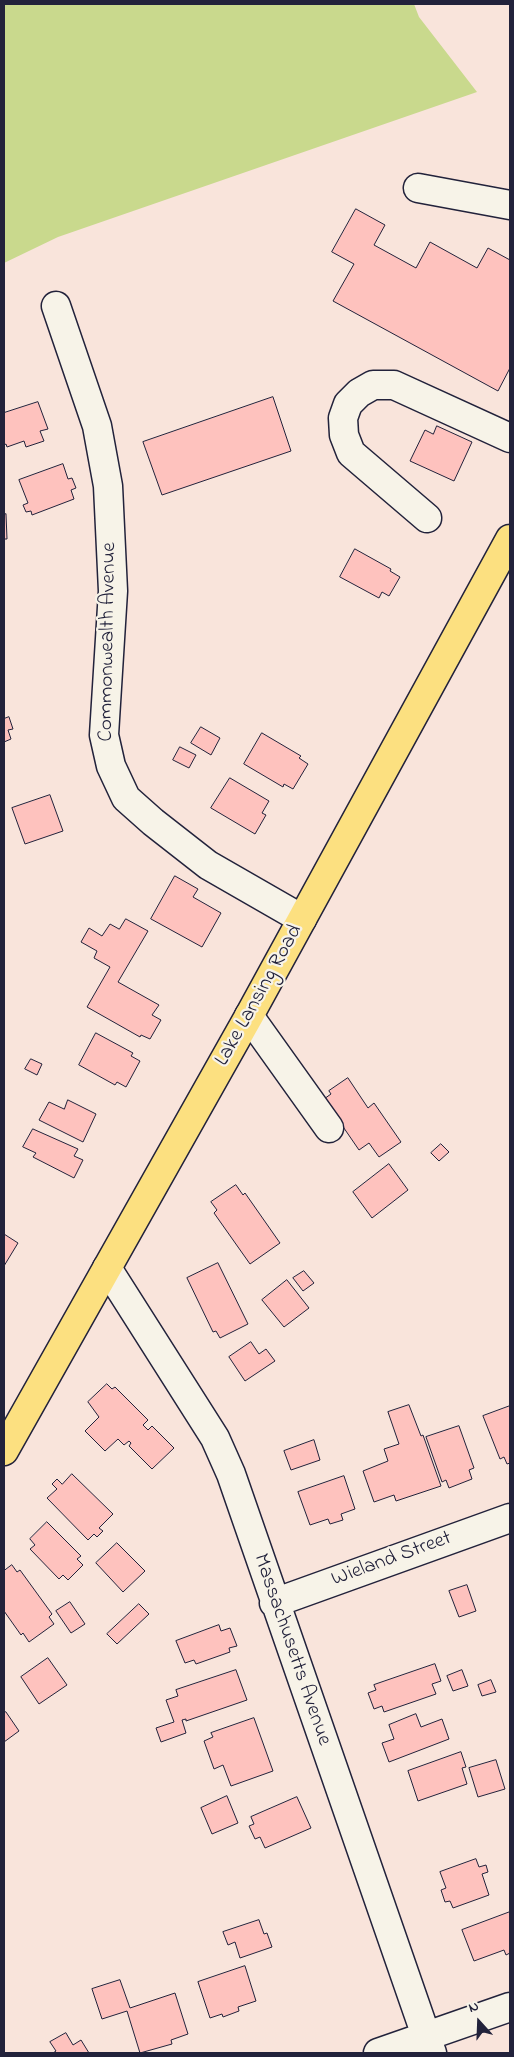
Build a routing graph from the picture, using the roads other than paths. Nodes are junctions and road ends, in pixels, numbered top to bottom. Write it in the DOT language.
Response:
graph roads {
  1 [pos="418,188"];
  2 [pos="510,205"];
  3 [pos="56,306"];
  4 [pos="510,438"];
  5 [pos="427,518"];
  6 [pos="510,538"];
  7 [pos="302,919"];
  8 [pos="249,1016"];
  9 [pos="329,1128"];
  10 [pos="107,1268"];
  11 [pos="4,1451"];
  12 [pos="510,1518"];
  13 [pos="274,1603"];
  14 [pos="510,2007"];
  15 [pos="429,2045"];
  16 [pos="378,2053"];
  1 -- 2 [label="street"];
  3 -- 7 [label="street, Commonwealth Avenue"];
  4 -- 5 [label="street"];
  6 -- 7 [label="main road, Lake Lansing Road"];
  7 -- 8 [label="main road, Lake Lansing Road"];
  8 -- 9 [label="street"];
  8 -- 10 [label="main road, Lake Lansing Road"];
  10 -- 11 [label="main road, Lake Lansing Road"];
  10 -- 13 [label="street, Massachusetts Avenue"];
  12 -- 13 [label="street, Wieland Street"];
  13 -- 15 [label="street, Massachusetts Avenue"];
  14 -- 15 [label="street"];
  15 -- 16 [label="street"];
}
